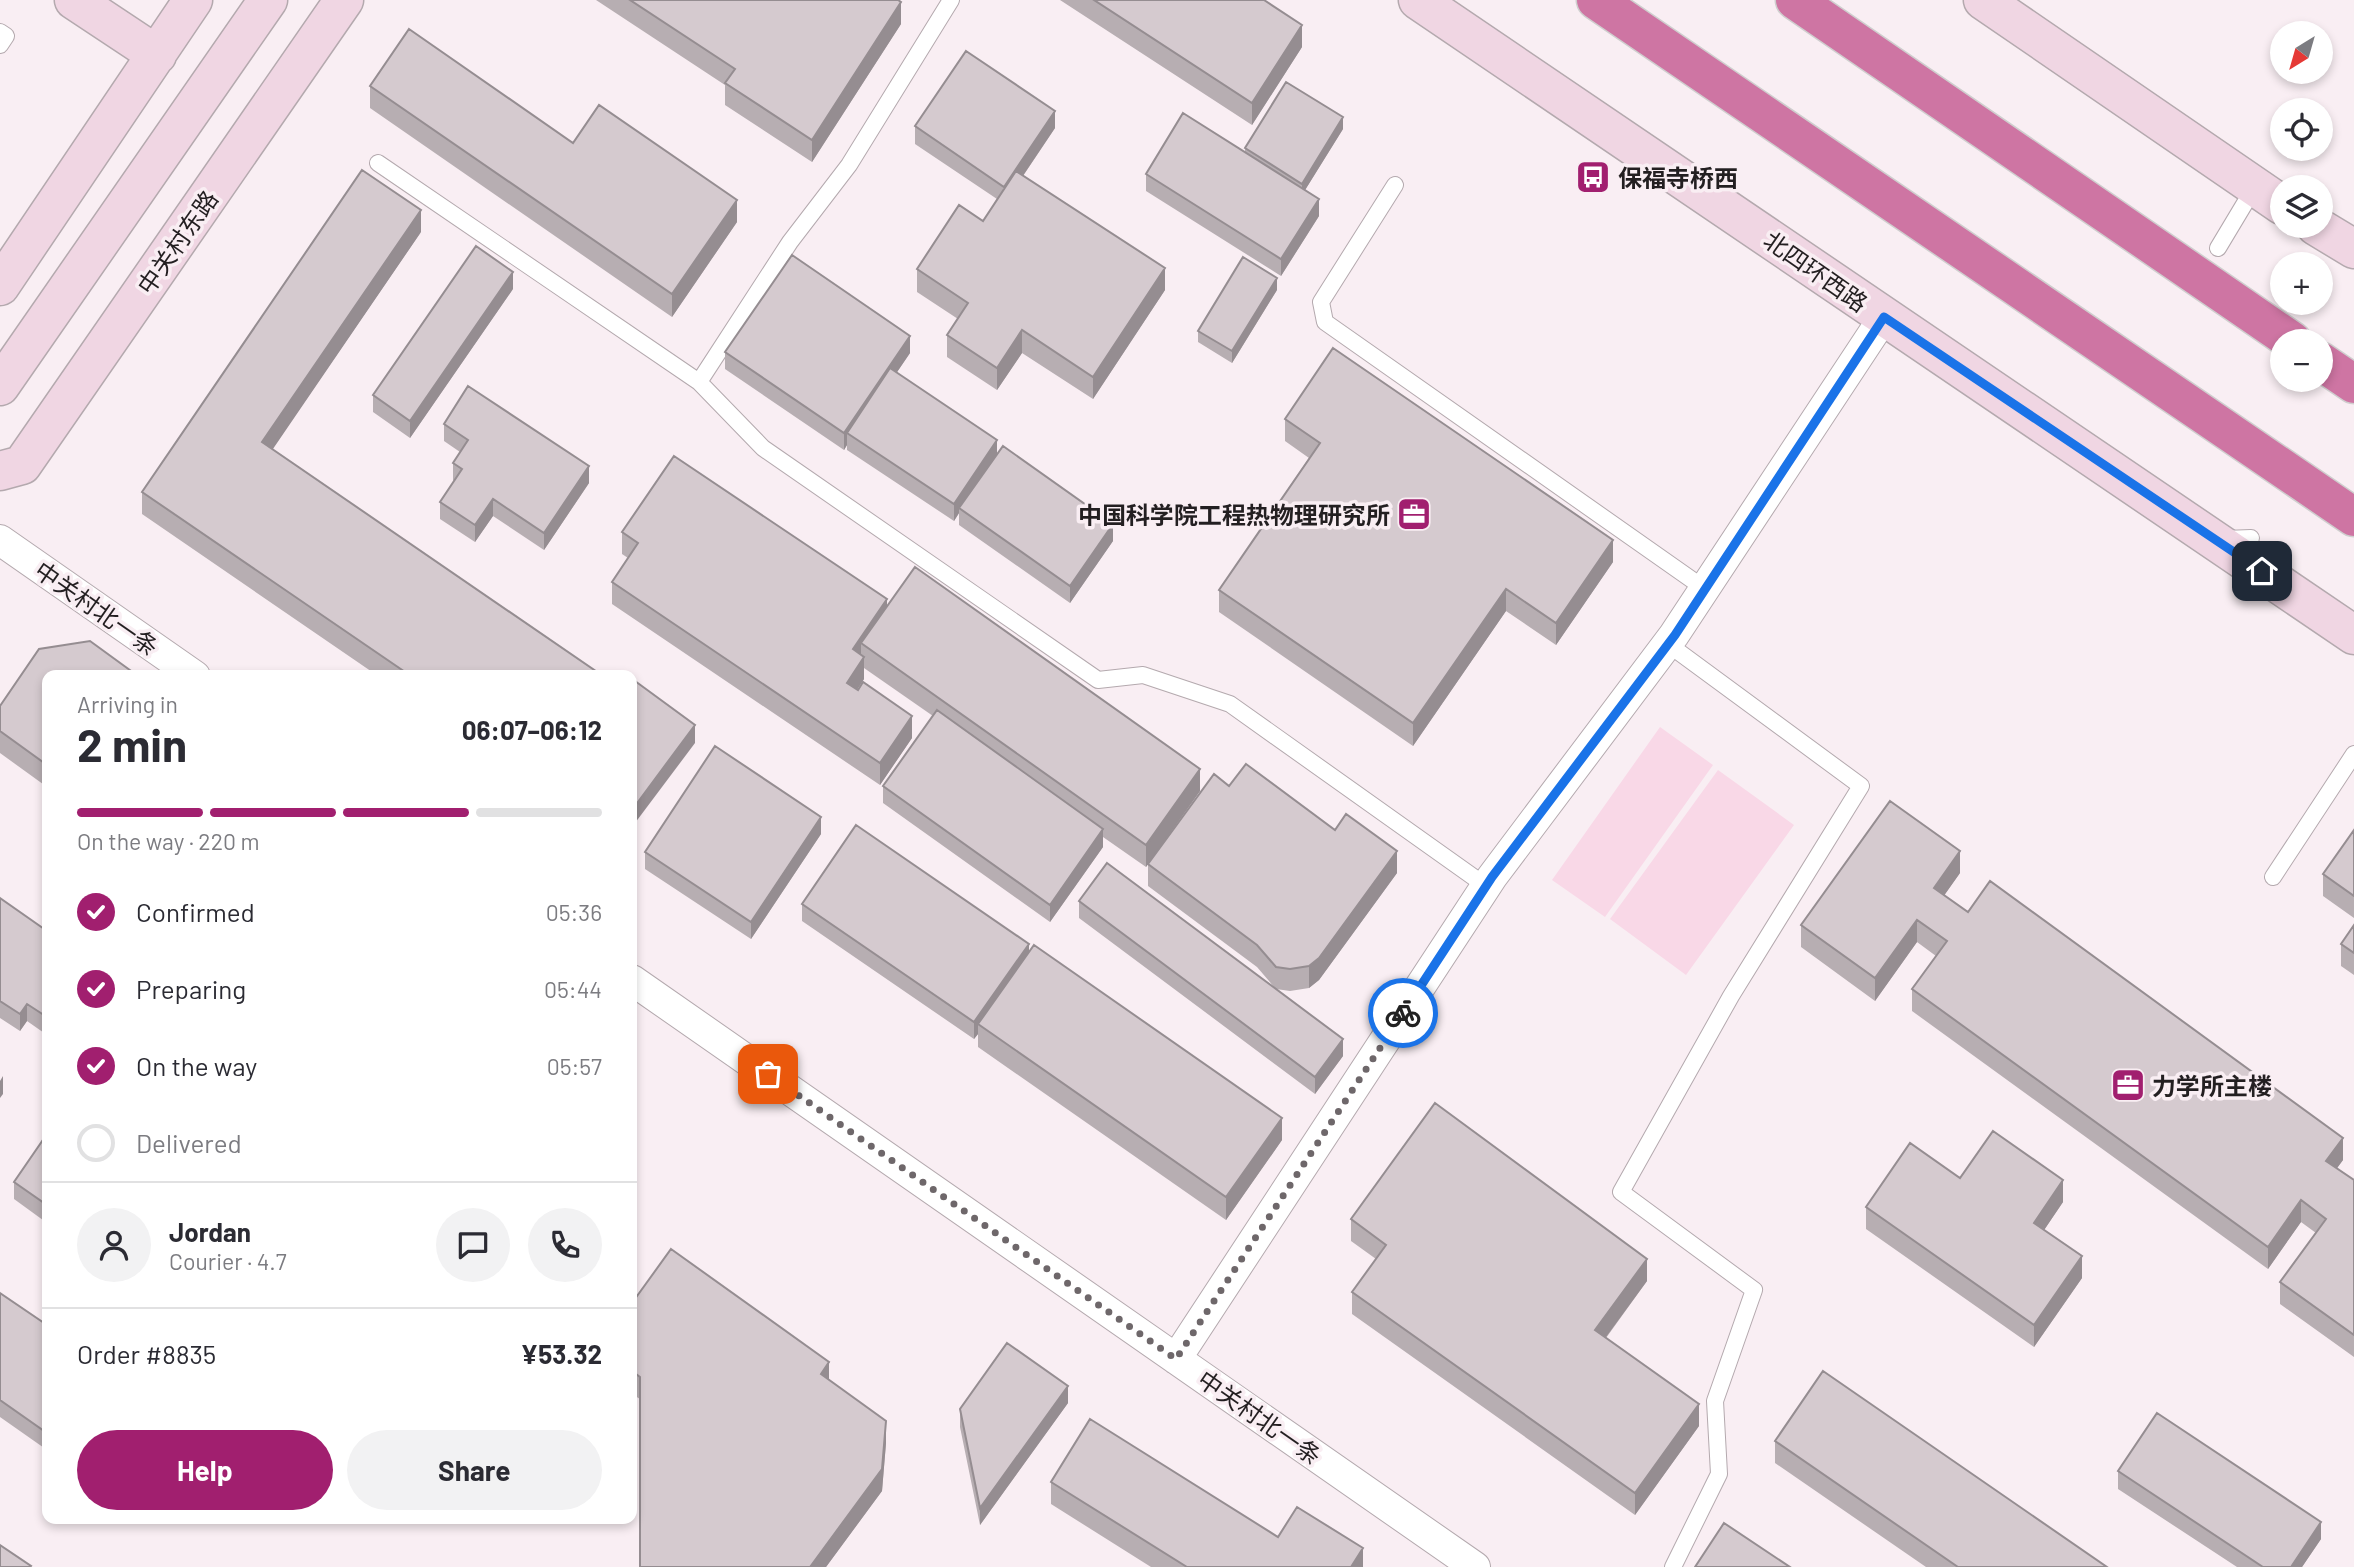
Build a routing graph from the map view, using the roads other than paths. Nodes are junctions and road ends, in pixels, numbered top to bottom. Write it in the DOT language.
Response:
graph roads {
  1 [pos="74,0"];
  2 [pos="193,0"];
  3 [pos="268,0"];
  4 [pos="344,0"];
  5 [pos="951,0"];
  6 [pos="1418,0"];
  7 [pos="1596,0"];
  8 [pos="1795,0"];
  9 [pos="1983,0"];
  10 [pos="0,32"];
  11 [pos="0,45"];
  12 [pos="157,55"];
  13 [pos="377,163"];
  14 [pos="1395,185"];
  15 [pos="2268,196"];
  16 [pos="2333,236"];
  17 [pos="2218,248"];
  18 [pos="2354,249"];
  19 [pos="0,286"];
  20 [pos="1884,317"];
  21 [pos="2275,329"];
  22 [pos="2333,370"];
  23 [pos="699,382"];
  24 [pos="2354,384"];
  25 [pos="0,386"];
  26 [pos="0,471"];
  27 [pos="2354,517"];
  28 [pos="0,540"];
  29 [pos="1705,589"];
  30 [pos="2354,635"];
  31 [pos="1668,643"];
  32 [pos="186,670"];
  33 [pos="2354,754"];
  34 [pos="2273,877"];
  35 [pos="1486,886"];
  36 [pos="637,983"];
  37 [pos="1176,1359"];
  38 [pos="1475,1567"];
  39 [pos="1673,1567"];
  1 -- 12 [label="street"];
  2 -- 12 [label="street"];
  3 -- 25 [label="street"];
  4 -- 26 [label="street, 中关村东路"];
  5 -- 23 [label="lane"];
  6 -- 20 [label="street, 北四环西路"];
  7 -- 27 [label="highway"];
  8 -- 21 [label="highway"];
  9 -- 15 [label="street"];
  10 -- 11 [label="lane"];
  12 -- 19 [label="street"];
  13 -- 23 [label="lane"];
  14 -- 29 [label="lane"];
  15 -- 17 [label="lane"];
  16 -- 18 [label="street"];
  20 -- 29 [label="street"];
  20 -- 30 [label="street, 北四环西路"];
  22 -- 24 [label="highway"];
  23 -- 35 [label="lane"];
  28 -- 32 [label="street, 中关村北一条"];
  29 -- 31 [label="street"];
  31 -- 35 [label="street"];
  31 -- 39 [label="lane"];
  33 -- 34 [label="lane"];
  35 -- 37 [label="street"];
  36 -- 37 [label="street, 中关村北一条"];
  37 -- 38 [label="street, 中关村北一条"];
}
